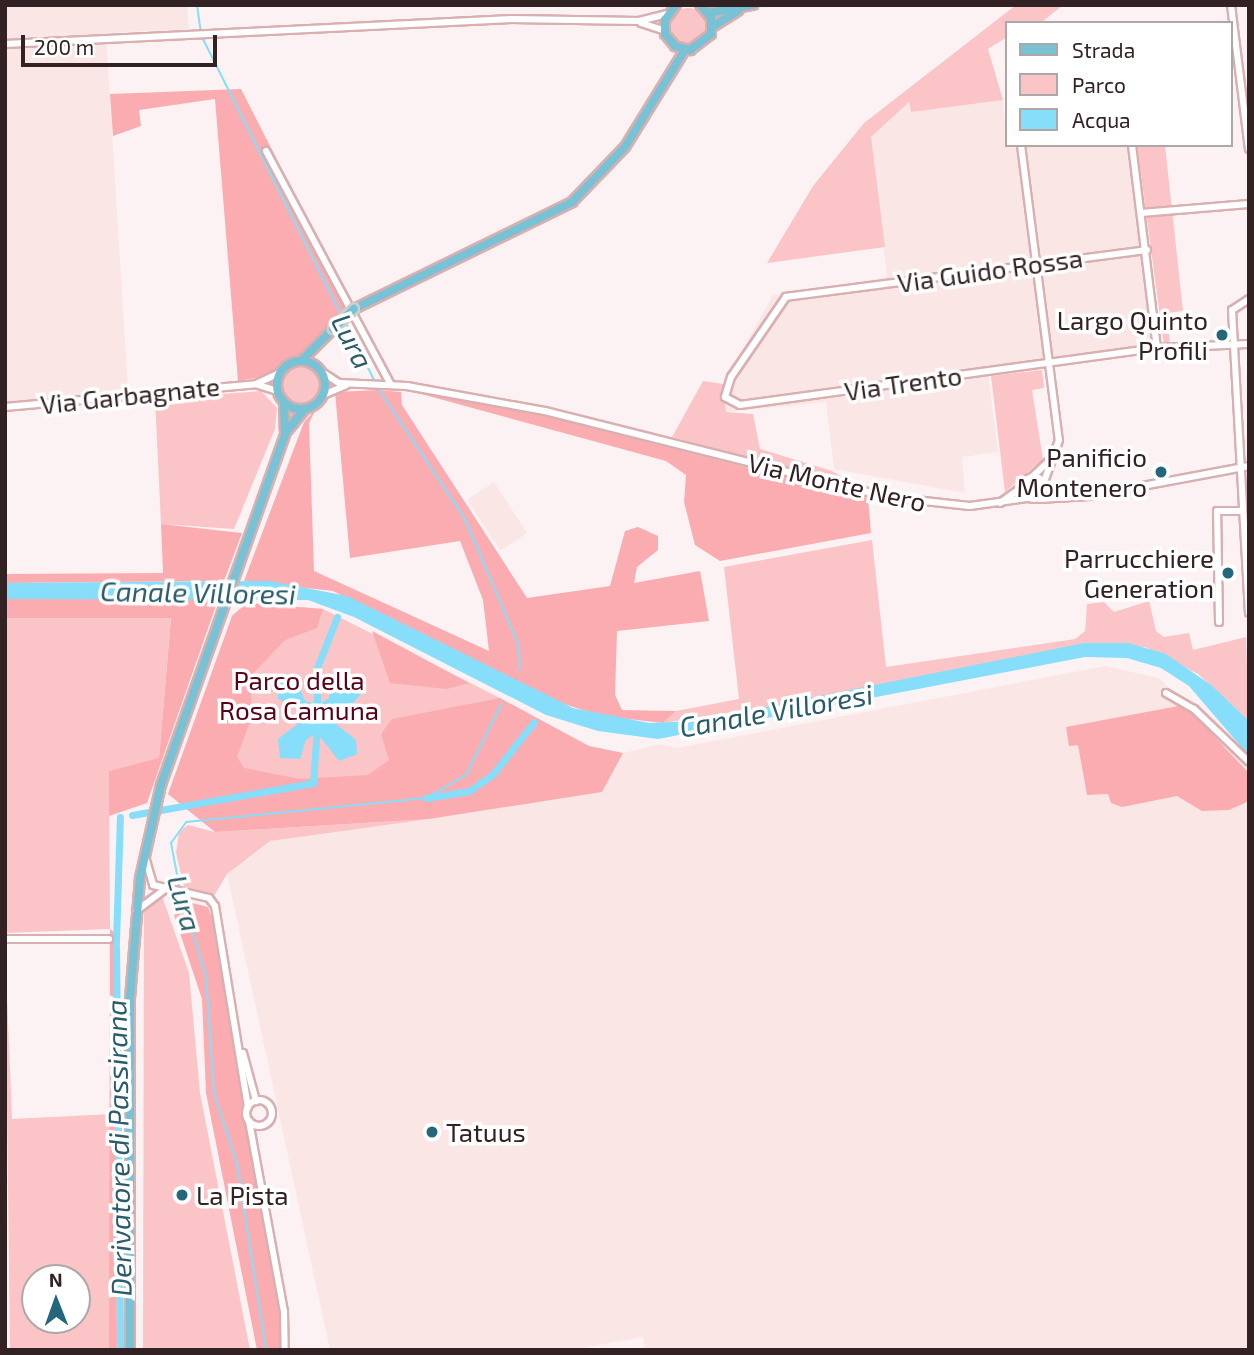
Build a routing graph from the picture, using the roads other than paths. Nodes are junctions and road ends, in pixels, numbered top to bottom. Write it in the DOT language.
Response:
graph roads {
  1 [pos="676,5"];
  2 [pos="700,5"];
  3 [pos="752,6"];
  4 [pos="708,13"];
  5 [pos="667,14"];
  6 [pos="625,22"];
  7 [pos="1233,22"];
  8 [pos="712,27"];
  9 [pos="665,31"];
  10 [pos="668,40"];
  11 [pos="5,44"];
  12 [pos="685,50"];
  13 [pos="1249,71"];
  14 [pos="1239,73"];
  15 [pos="663,76"];
  16 [pos="1247,121"];
  17 [pos="1021,147"];
  18 [pos="1132,147"];
  19 [pos="1249,149"];
  20 [pos="266,151"];
  21 [pos="1249,204"];
  22 [pos="1141,213"];
  23 [pos="1147,250"];
  24 [pos="1037,264"];
  25 [pos="833,291"];
  26 [pos="1249,299"];
  27 [pos="330,332"];
  28 [pos="1249,344"];
  29 [pos="1234,346"];
  30 [pos="1157,348"];
  31 [pos="302,360"];
  32 [pos="1050,363"];
  33 [pos="322,372"];
  34 [pos="280,373"];
  35 [pos="351,383"];
  36 [pos="256,384"];
  37 [pos="391,385"];
  38 [pos="278,391"];
  39 [pos="323,395"];
  40 [pos="284,402"];
  41 [pos="5,407"];
  42 [pos="305,409"];
  43 [pos="285,434"];
  44 [pos="1053,457"];
  45 [pos="1245,466"];
  46 [pos="1032,477"];
  47 [pos="1045,483"];
  48 [pos="1023,486"];
  49 [pos="1072,497"];
  50 [pos="1028,498"];
  51 [pos="1040,499"];
  52 [pos="995,505"];
  53 [pos="1242,511"];
  54 [pos="1245,579"];
  55 [pos="1249,613"];
  56 [pos="1219,622"];
  57 [pos="1166,693"];
  58 [pos="1249,762"];
  59 [pos="145,848"];
  60 [pos="165,889"];
  61 [pos="135,913"];
  62 [pos="5,939"];
  63 [pos="109,939"];
  64 [pos="235,1024"];
  65 [pos="256,1101"];
  66 [pos="248,1107"];
  67 [pos="249,1121"];
  68 [pos="258,1126"];
  69 [pos="252,1134"];
  70 [pos="130,1350"];
  71 [pos="285,1350"];
  1 -- 5 [label="main road"];
  2 -- 4 [label="main road"];
  3 -- 4 [label="main road"];
  3 -- 8 [label="main road"];
  4 -- 8 [label="main road"];
  5 -- 6 [label="street"];
  5 -- 9 [label="main road"];
  6 -- 9 [label="street"];
  6 -- 11 [label="street"];
  7 -- 14 [label="street"];
  8 -- 12 [label="main road"];
  9 -- 10 [label="main road"];
  10 -- 12 [label="main road"];
  10 -- 15 [label="main road"];
  12 -- 15 [label="main road"];
  13 -- 14 [label="street"];
  14 -- 16 [label="street"];
  15 -- 27 [label="main road, bridge"];
  16 -- 19 [label="street"];
  17 -- 24 [label="street"];
  18 -- 22 [label="street"];
  20 -- 37 [label="street"];
  21 -- 22 [label="street"];
  22 -- 23 [label="street"];
  23 -- 24 [label="street, Via Guido Rossa"];
  23 -- 30 [label="street"];
  24 -- 25 [label="street, Via Guido Rossa"];
  24 -- 32 [label="street"];
  25 -- 32 [label="street, Via Trento"];
  26 -- 29 [label="street"];
  27 -- 31 [label="main road"];
  27 -- 33 [label="main road"];
  28 -- 29 [label="street, Via Trento"];
  29 -- 30 [label="street, Via Trento"];
  29 -- 45 [label="street"];
  30 -- 32 [label="street, Via Trento"];
  31 -- 33 [label="main road"];
  31 -- 34 [label="main road"];
  32 -- 44 [label="street"];
  33 -- 35 [label="street"];
  33 -- 39 [label="main road"];
  34 -- 36 [label="street, Via Garbagnate"];
  34 -- 38 [label="main road"];
  35 -- 37 [label="street"];
  35 -- 39 [label="street"];
  36 -- 38 [label="street, Via Garbagnate"];
  36 -- 41 [label="street, Via Garbagnate"];
  37 -- 52 [label="street, Via Monte Nero"];
  38 -- 40 [label="main road"];
  39 -- 42 [label="main road"];
  40 -- 42 [label="main road"];
  40 -- 43 [label="main road"];
  42 -- 43 [label="main road"];
  43 -- 59 [label="main road"];
  44 -- 46 [label="street"];
  44 -- 47 [label="street"];
  45 -- 49 [label="street"];
  45 -- 53 [label="street"];
  46 -- 47 [label="street"];
  46 -- 48 [label="street"];
  47 -- 49 [label="street"];
  47 -- 51 [label="street"];
  48 -- 50 [label="street"];
  48 -- 52 [label="street"];
  49 -- 51 [label="street"];
  50 -- 51 [label="street, Via Monte Nero"];
  50 -- 52 [label="street, Via Monte Nero"];
  53 -- 54 [label="street"];
  53 -- 56 [label="street"];
  54 -- 55 [label="street"];
  57 -- 58 [label="street"];
  59 -- 60 [label="street"];
  59 -- 61 [label="main road"];
  60 -- 61 [label="street"];
  60 -- 64 [label="street"];
  61 -- 70 [label="main road"];
  62 -- 63 [label="street"];
  64 -- 65 [label="street"];
  64 -- 66 [label="street"];
  65 -- 66 [label="street"];
  65 -- 68 [label="street"];
  66 -- 67 [label="street"];
  67 -- 68 [label="street"];
  67 -- 69 [label="street"];
  68 -- 69 [label="street"];
  69 -- 71 [label="street"];
}
